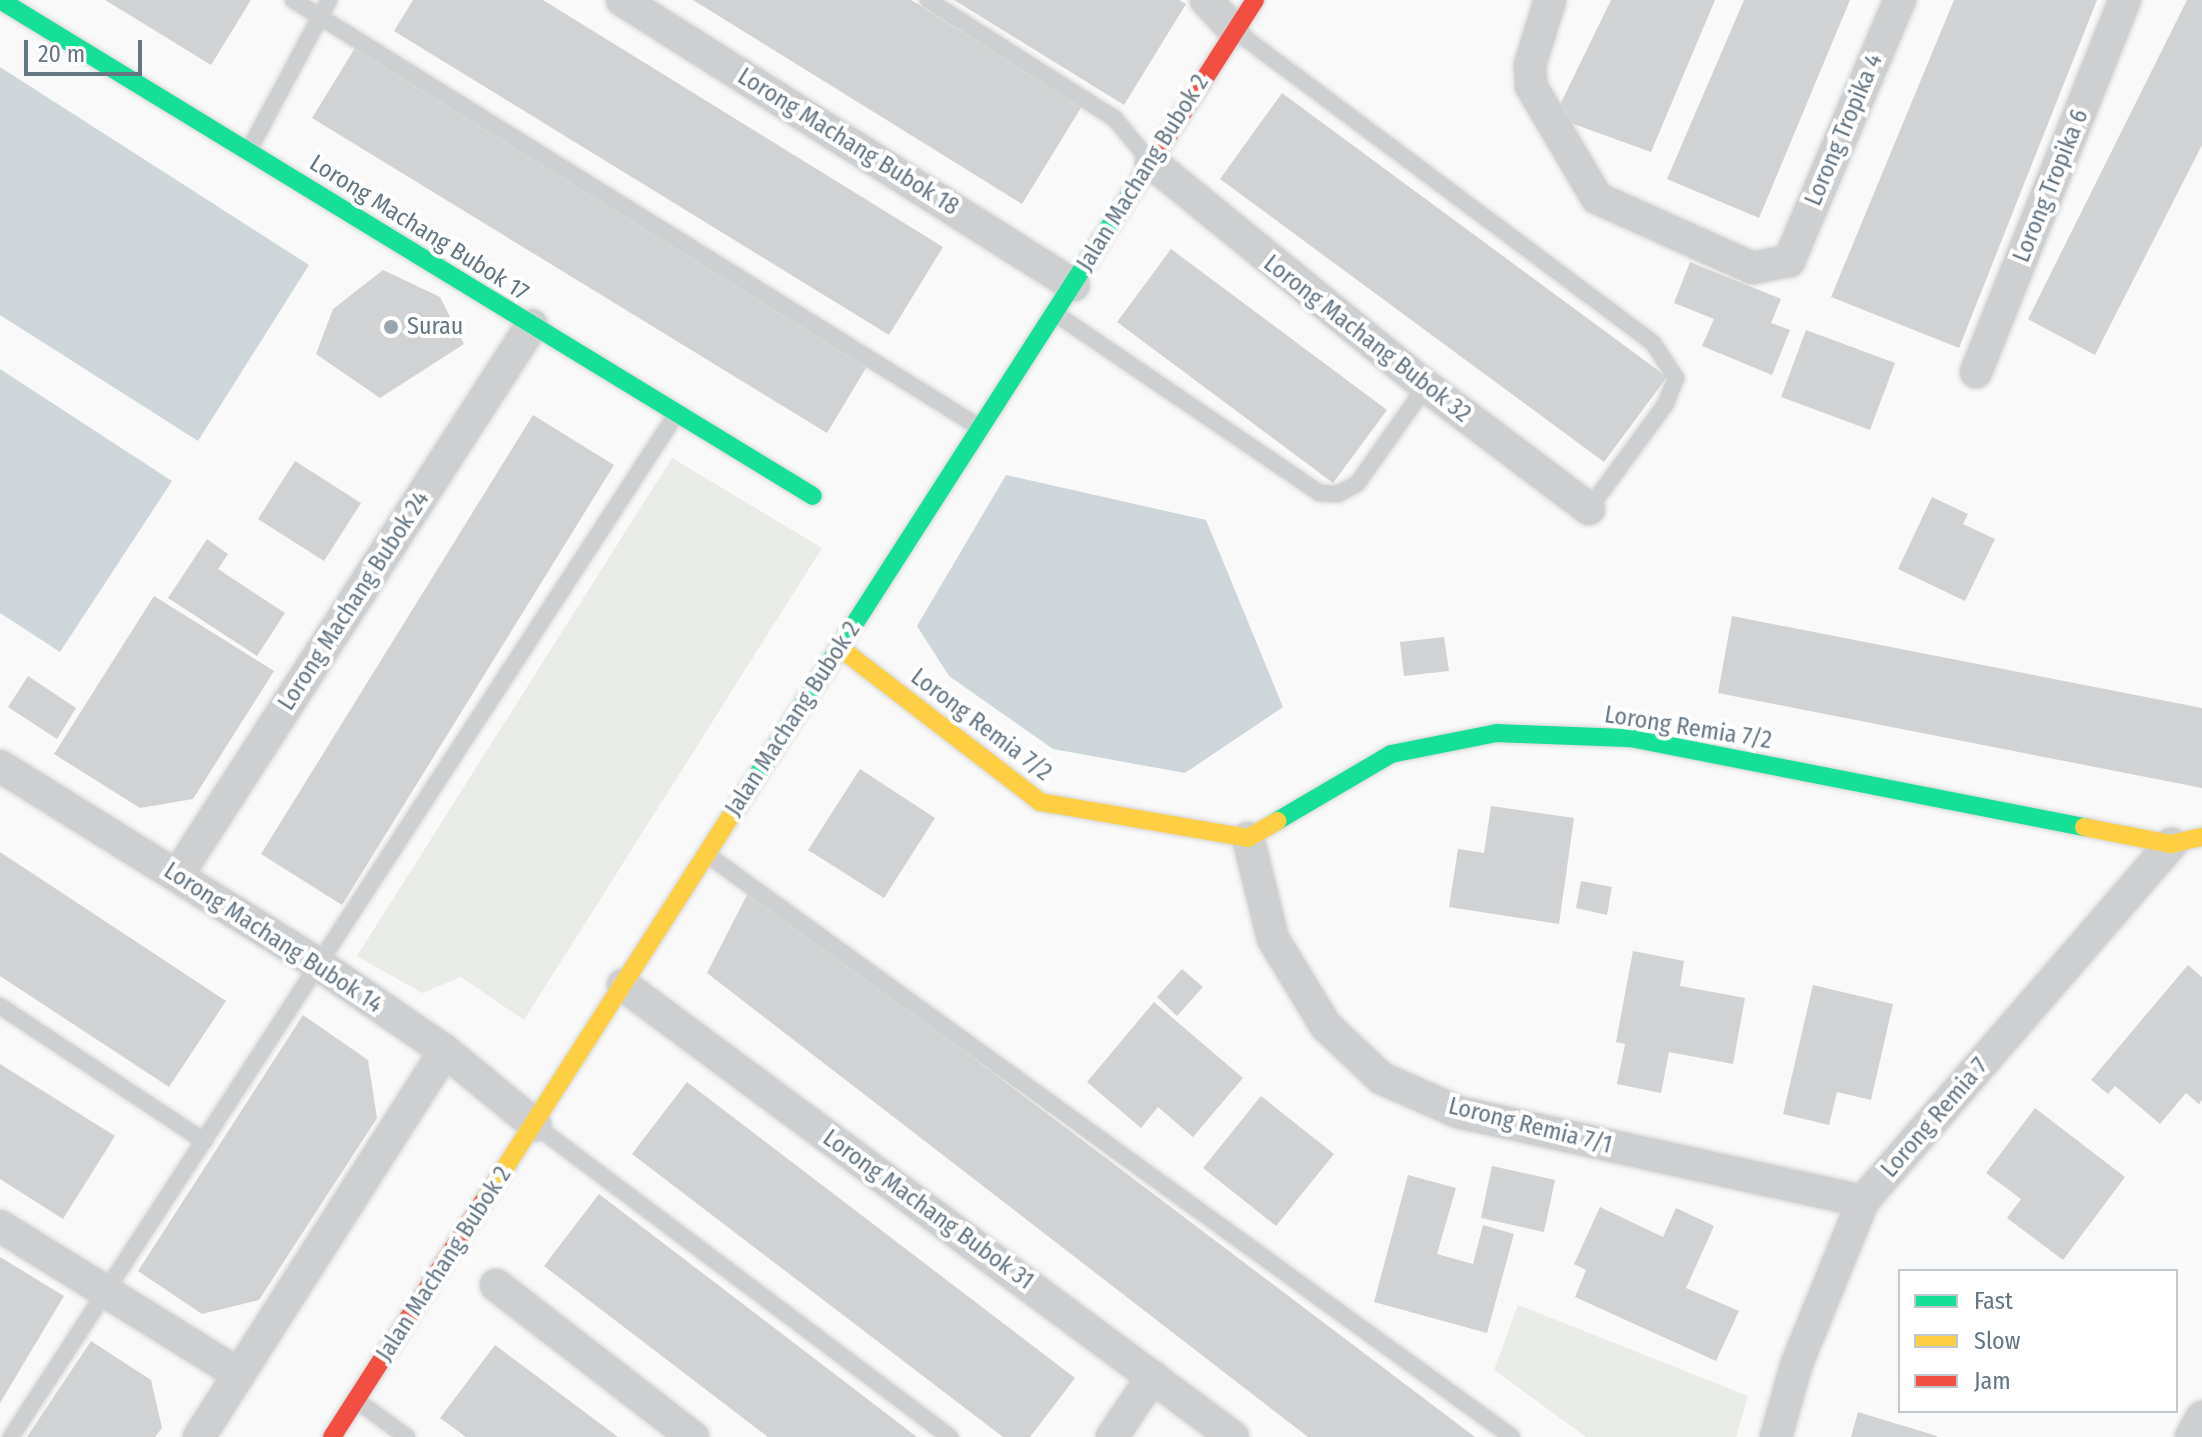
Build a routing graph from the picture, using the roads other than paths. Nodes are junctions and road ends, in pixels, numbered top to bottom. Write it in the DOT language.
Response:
graph roads {
  1 [pos="0,0"];
  2 [pos="293,0"];
  3 [pos="329,0"];
  4 [pos="622,0"];
  5 [pos="928,0"];
  6 [pos="1206,0"];
  7 [pos="1255,0"];
  8 [pos="1550,0"];
  9 [pos="1900,0"];
  10 [pos="2125,0"];
  11 [pos="320,16"];
  12 [pos="1233,29"];
  13 [pos="248,151"];
  14 [pos="1151,162"];
  15 [pos="1073,285"];
  16 [pos="1054,313"];
  17 [pos="532,325"];
  18 [pos="1976,372"];
  19 [pos="1426,386"];
  20 [pos="677,413"];
  21 [pos="980,428"];
  22 [pos="813,496"];
  23 [pos="1589,509"];
  24 [pos="839,647"];
  25 [pos="0,766"];
  26 [pos="1248,838"];
  27 [pos="2187,841"];
  28 [pos="706,854"];
  29 [pos="177,876"];
  30 [pos="318,964"];
  31 [pos="623,985"];
  32 [pos="0,1006"];
  33 [pos="445,1051"];
  34 [pos="535,1125"];
  35 [pos="204,1141"];
  36 [pos="1863,1201"];
  37 [pos="0,1226"];
  38 [pos="496,1285"];
  39 [pos="105,1292"];
  40 [pos="239,1374"];
  41 [pos="1153,1376"];
  42 [pos="356,1400"];
  43 [pos="2202,1417"];
  44 [pos="11,1437"];
  45 [pos="199,1437"];
  46 [pos="332,1437"];
  47 [pos="407,1437"];
  48 [pos="693,1437"];
  49 [pos="950,1437"];
  50 [pos="1112,1437"];
  51 [pos="1233,1437"];
  52 [pos="1512,1437"];
  53 [pos="1776,1437"];
  54 [pos="2191,1437"];
  1 -- 13 [label="street, Lorong Machang Bubok 17"];
  2 -- 11 [label="lane"];
  3 -- 11 [label="lane"];
  4 -- 15 [label="street, Lorong Machang Bubok 18"];
  5 -- 14 [label="lane"];
  6 -- 12 [label="street"];
  7 -- 12 [label="street, Jalan Machang Bubok 2"];
  8 -- 9 [label="street, Lorong Tropika 4"];
  10 -- 18 [label="street, Lorong Tropika 6"];
  11 -- 13 [label="lane"];
  11 -- 21 [label="lane"];
  12 -- 14 [label="street, Jalan Machang Bubok 2"];
  12 -- 23 [label="lane"];
  13 -- 17 [label="street, Lorong Machang Bubok 17"];
  14 -- 15 [label="street, Jalan Machang Bubok 2"];
  14 -- 19 [label="street, Lorong Machang Bubok 32"];
  15 -- 16 [label="street, Jalan Machang Bubok 2"];
  16 -- 19 [label="lane"];
  16 -- 21 [label="street, Jalan Machang Bubok 2"];
  17 -- 20 [label="street, Lorong Machang Bubok 17"];
  17 -- 29 [label="street, Lorong Machang Bubok 24"];
  19 -- 23 [label="street, Lorong Machang Bubok 32"];
  20 -- 22 [label="street, Lorong Machang Bubok 17"];
  20 -- 30 [label="lane"];
  21 -- 24 [label="street, Jalan Machang Bubok 2"];
  24 -- 26 [label="street, Lorong Remia 7/2"];
  24 -- 28 [label="street, Jalan Machang Bubok 2"];
  25 -- 29 [label="street, Lorong Machang Bubok 14"];
  26 -- 27 [label="street, Lorong Remia 7/2"];
  26 -- 36 [label="street, Lorong Remia 7/1"];
  27 -- 36 [label="street, Lorong Remia 7"];
  28 -- 31 [label="street, Jalan Machang Bubok 2"];
  28 -- 52 [label="lane"];
  29 -- 30 [label="street, Lorong Machang Bubok 14"];
  30 -- 33 [label="street, Lorong Machang Bubok 14"];
  30 -- 35 [label="lane"];
  31 -- 34 [label="street, Jalan Machang Bubok 2"];
  31 -- 41 [label="street, Lorong Machang Bubok 31"];
  32 -- 35 [label="lane"];
  33 -- 34 [label="street, Lorong Machang Bubok 14"];
  33 -- 40 [label="street"];
  34 -- 42 [label="street, Jalan Machang Bubok 2"];
  34 -- 49 [label="lane"];
  35 -- 39 [label="lane"];
  36 -- 53 [label="street, Lorong Remia 7"];
  37 -- 39 [label="street"];
  38 -- 48 [label="street"];
  39 -- 40 [label="street"];
  39 -- 44 [label="lane"];
  40 -- 45 [label="street"];
  41 -- 50 [label="street"];
  41 -- 51 [label="street, Lorong Machang Bubok 31"];
  42 -- 46 [label="street, Jalan Machang Bubok 2"];
  42 -- 47 [label="lane"];
  43 -- 54 [label="street"];
}
